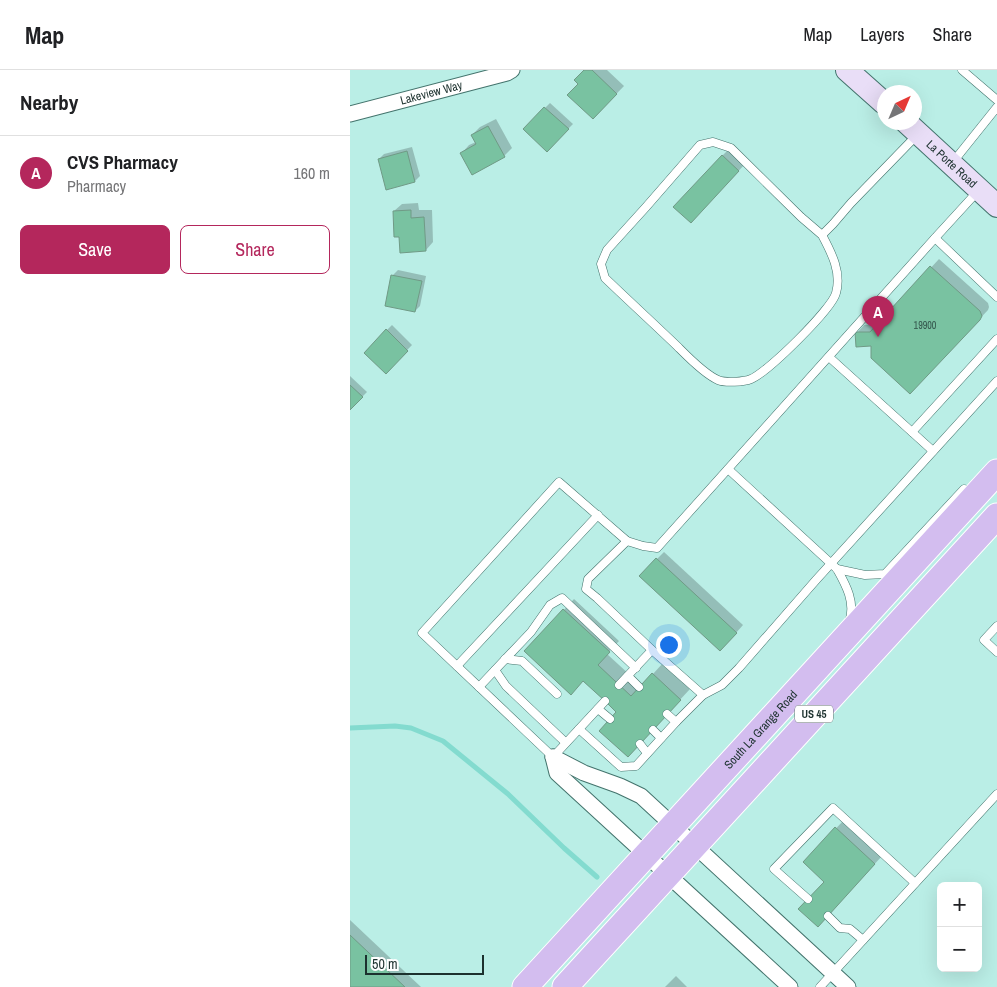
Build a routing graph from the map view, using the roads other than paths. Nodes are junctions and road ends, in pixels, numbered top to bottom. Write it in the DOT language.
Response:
graph roads {
  1 [pos="512,70"];
  2 [pos="847,70"];
  3 [pos="962,70"];
  4 [pos="877,98"];
  5 [pos="997,100"];
  6 [pos="997,107"];
  7 [pos="350,114"];
  8 [pos="910,130"];
  9 [pos="914,130"];
  10 [pos="951,164"];
  11 [pos="980,190"];
  12 [pos="997,206"];
  13 [pos="822,235"];
  14 [pos="935,238"];
  15 [pos="997,297"];
  16 [pos="997,339"];
  17 [pos="829,357"];
  18 [pos="997,381"];
  19 [pos="912,432"];
  20 [pos="933,451"];
  21 [pos="728,469"];
  22 [pos="994,472"];
  23 [pos="973,480"];
  24 [pos="598,515"];
  25 [pos="997,516"];
  26 [pos="628,541"];
  27 [pos="834,566"];
  28 [pos="997,626"];
  29 [pos="841,642"];
  30 [pos="652,650"];
  31 [pos="997,652"];
  32 [pos="506,659"];
  33 [pos="457,666"];
  34 [pos="636,668"];
  35 [pos="495,670"];
  36 [pos="628,676"];
  37 [pos="619,685"];
  38 [pos="479,687"];
  39 [pos="639,687"];
  40 [pos="557,694"];
  41 [pos="703,695"];
  42 [pos="605,701"];
  43 [pos="598,709"];
  44 [pos="667,714"];
  45 [pos="610,719"];
  46 [pos="676,722"];
  47 [pos="579,729"];
  48 [pos="653,730"];
  49 [pos="661,738"];
  50 [pos="566,742"];
  51 [pos="640,744"];
  52 [pos="647,753"];
  53 [pos="553,756"];
  54 [pos="997,794"];
  55 [pos="673,826"];
  56 [pos="694,846"];
  57 [pos="646,855"];
  58 [pos="668,875"];
  59 [pos="915,883"];
  60 [pos="808,899"];
  61 [pos="828,916"];
  62 [pos="863,940"];
  63 [pos="833,973"];
  64 [pos="524,987"];
  65 [pos="565,987"];
  66 [pos="790,987"];
  67 [pos="820,987"];
  68 [pos="848,987"];
  1 -- 7 [label="street, Lakeview Way"];
  2 -- 4 [label="street"];
  3 -- 5 [label="lane"];
  6 -- 10 [label="lane"];
  8 -- 13 [label="lane"];
  9 -- 10 [label="street, La Porte Road"];
  10 -- 11 [label="street, La Porte Road"];
  11 -- 12 [label="street, La Porte Road"];
  11 -- 14 [label="lane"];
  13 -- 13 [label="lane"];
  14 -- 15 [label="lane"];
  14 -- 17 [label="lane"];
  16 -- 19 [label="lane"];
  17 -- 19 [label="lane"];
  17 -- 21 [label="lane"];
  18 -- 20 [label="lane"];
  19 -- 20 [label="lane"];
  20 -- 27 [label="lane"];
  21 -- 26 [label="lane"];
  21 -- 27 [label="lane"];
  22 -- 29 [label="main road, South La Grange Road / US 45"];
  23 -- 27 [label="lane"];
  24 -- 26 [label="lane"];
  24 -- 33 [label="lane"];
  24 -- 33 [label="lane"];
  25 -- 56 [label="main road, US 45"];
  26 -- 30 [label="lane"];
  27 -- 29 [label="lane"];
  27 -- 41 [label="lane"];
  28 -- 31 [label="lane"];
  29 -- 55 [label="main road, South La Grange Road / US 45"];
  30 -- 34 [label="lane"];
  30 -- 41 [label="lane"];
  32 -- 34 [label="lane"];
  32 -- 35 [label="lane"];
  32 -- 40 [label="lane"];
  33 -- 38 [label="lane"];
  34 -- 36 [label="lane"];
  35 -- 38 [label="lane"];
  35 -- 50 [label="lane"];
  36 -- 37 [label="lane"];
  36 -- 39 [label="lane"];
  38 -- 53 [label="lane"];
  41 -- 46 [label="lane"];
  42 -- 43 [label="lane"];
  43 -- 45 [label="lane"];
  43 -- 47 [label="lane"];
  44 -- 46 [label="lane"];
  46 -- 49 [label="lane"];
  47 -- 50 [label="lane"];
  47 -- 52 [label="lane"];
  48 -- 49 [label="lane"];
  49 -- 52 [label="lane"];
  50 -- 53 [label="lane"];
  51 -- 52 [label="lane"];
  53 -- 55 [label="street"];
  53 -- 57 [label="street"];
  54 -- 59 [label="lane"];
  55 -- 56 [label="street"];
  55 -- 57 [label="main road, South La Grange Road / US 45"];
  56 -- 58 [label="main road, US 45"];
  56 -- 63 [label="street"];
  57 -- 58 [label="street"];
  57 -- 64 [label="main road, South La Grange Road / US 45"];
  58 -- 65 [label="main road, US 45"];
  58 -- 66 [label="street"];
  59 -- 60 [label="lane"];
  59 -- 62 [label="lane"];
  61 -- 62 [label="lane"];
  62 -- 63 [label="lane"];
  63 -- 67 [label="lane"];
  63 -- 68 [label="street"];
}
